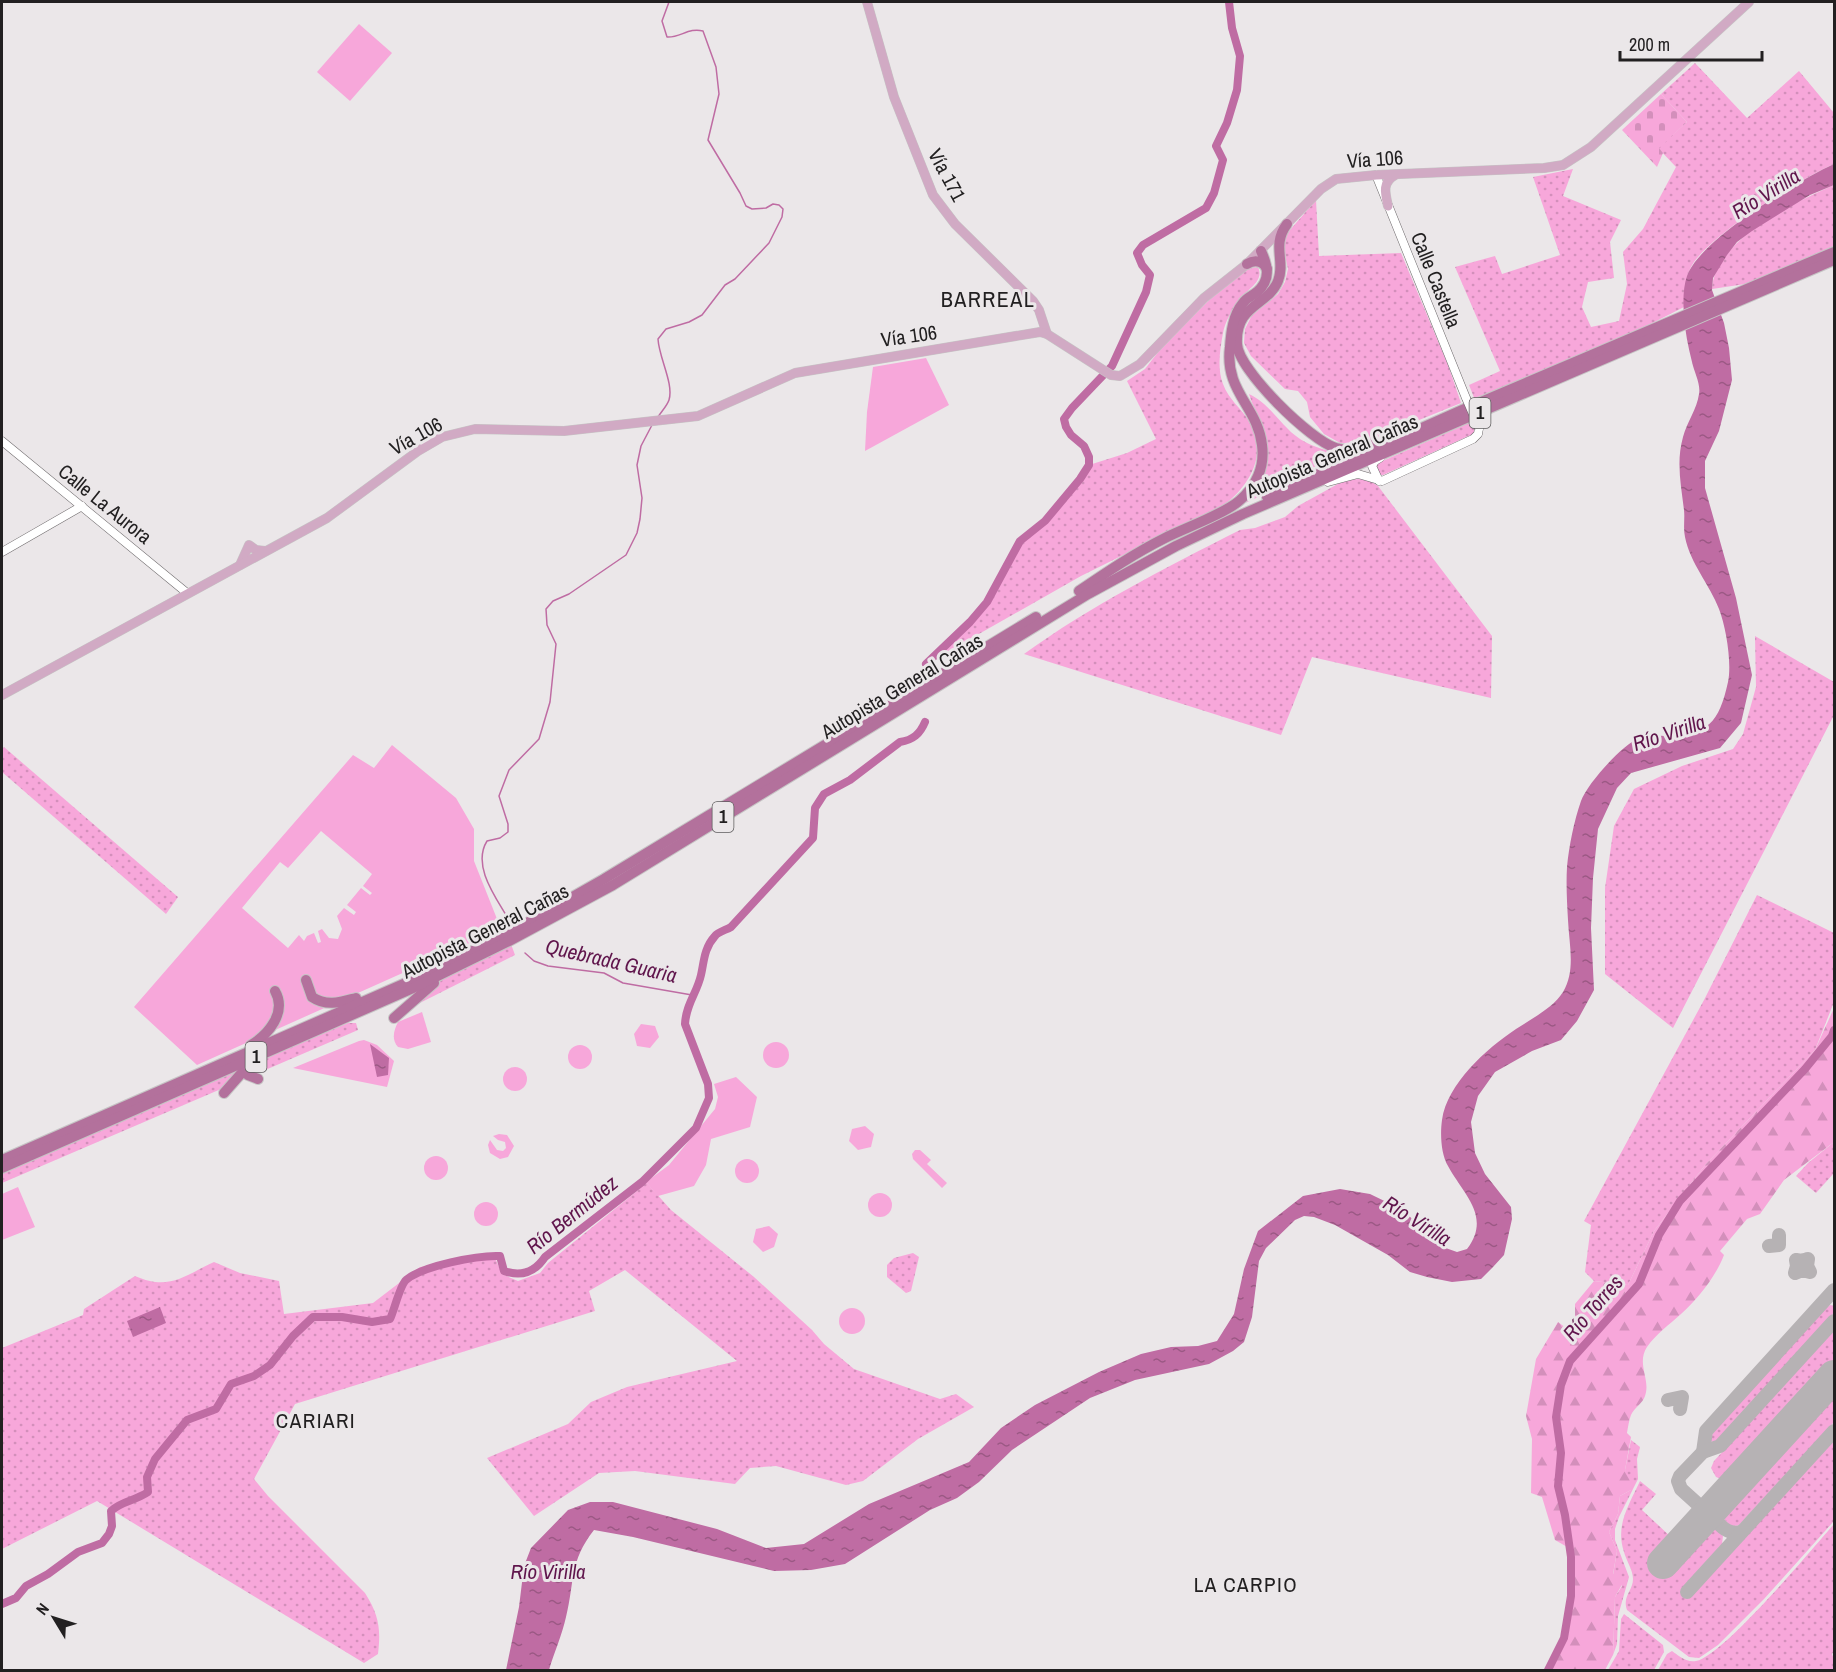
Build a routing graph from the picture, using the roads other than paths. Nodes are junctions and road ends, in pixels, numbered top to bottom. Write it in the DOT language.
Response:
graph roads {
  1 [pos="867,2"];
  2 [pos="1749,2"];
  3 [pos="1376,175"];
  4 [pos="1395,175"];
  5 [pos="1388,206"];
  6 [pos="1287,224"];
  7 [pos="1262,250"];
  8 [pos="1834,252"];
  9 [pos="1278,260"];
  10 [pos="1834,260"];
  11 [pos="1247,264"];
  12 [pos="1268,270"];
  13 [pos="1763,286"];
  14 [pos="1658,331"];
  15 [pos="1047,333"];
  16 [pos="1462,410"];
  17 [pos="2,441"];
  18 [pos="1393,451"];
  19 [pos="1379,481"];
  20 [pos="1301,491"];
  21 [pos="82,506"];
  22 [pos="2,552"];
  23 [pos="1079,591"];
  24 [pos="188,593"];
  25 [pos="2,695"];
  26 [pos="506,935"];
  27 [pos="444,974"];
  28 [pos="306,980"];
  29 [pos="275,991"];
  30 [pos="394,1018"];
  31 [pos="258,1056"];
  32 [pos="248,1066"];
  33 [pos="258,1079"];
  34 [pos="224,1093"];
  35 [pos="82,1124"];
  36 [pos="2,1160"];
  37 [pos="2,1168"];
  1 -- 15 [label="main road, Vía 171"];
  2 -- 4 [label="main road, Vía 106"];
  3 -- 4 [label="main road, Vía 106"];
  3 -- 5 [label="street, Calle Castella"];
  3 -- 6 [label="main road, Vía 106"];
  4 -- 5 [label="main road"];
  5 -- 19 [label="street, Calle Castella, bridge"];
  6 -- 7 [label="main road, Vía 106"];
  6 -- 9 [label="highway"];
  7 -- 9 [label="highway"];
  7 -- 11 [label="main road, Vía 106"];
  7 -- 12 [label="highway"];
  8 -- 13 [label="highway, Autopista General Cañas / 1"];
  9 -- 16 [label="highway"];
  10 -- 13 [label="highway, Autopista General Cañas / 1"];
  11 -- 12 [label="highway"];
  11 -- 15 [label="main road, Vía 106"];
  12 -- 23 [label="highway"];
  13 -- 14 [label="highway, Autopista General Cañas / 1"];
  14 -- 16 [label="highway, Autopista General Cañas / 1"];
  14 -- 18 [label="highway, Autopista General Cañas / 1"];
  15 -- 24 [label="main road, Vía 106"];
  16 -- 23 [label="highway, Autopista General Cañas / 1"];
  17 -- 21 [label="street, Calle La Aurora"];
  18 -- 19 [label="street"];
  18 -- 20 [label="highway, Autopista General Cañas / 1"];
  19 -- 20 [label="street"];
  20 -- 27 [label="highway, Autopista General Cañas / 1"];
  21 -- 22 [label="street"];
  21 -- 24 [label="street, Calle La Aurora"];
  23 -- 26 [label="highway, Autopista General Cañas / 1"];
  24 -- 25 [label="main road, Vía 106"];
  26 -- 28 [label="highway"];
  26 -- 35 [label="highway, Autopista General Cañas / 1"];
  27 -- 30 [label="highway"];
  27 -- 31 [label="highway, Autopista General Cañas / 1"];
  29 -- 35 [label="highway"];
  31 -- 32 [label="highway"];
  31 -- 37 [label="highway, Autopista General Cañas / 1"];
  32 -- 33 [label="highway"];
  32 -- 34 [label="highway"];
  35 -- 36 [label="highway, Autopista General Cañas / 1"];
}
